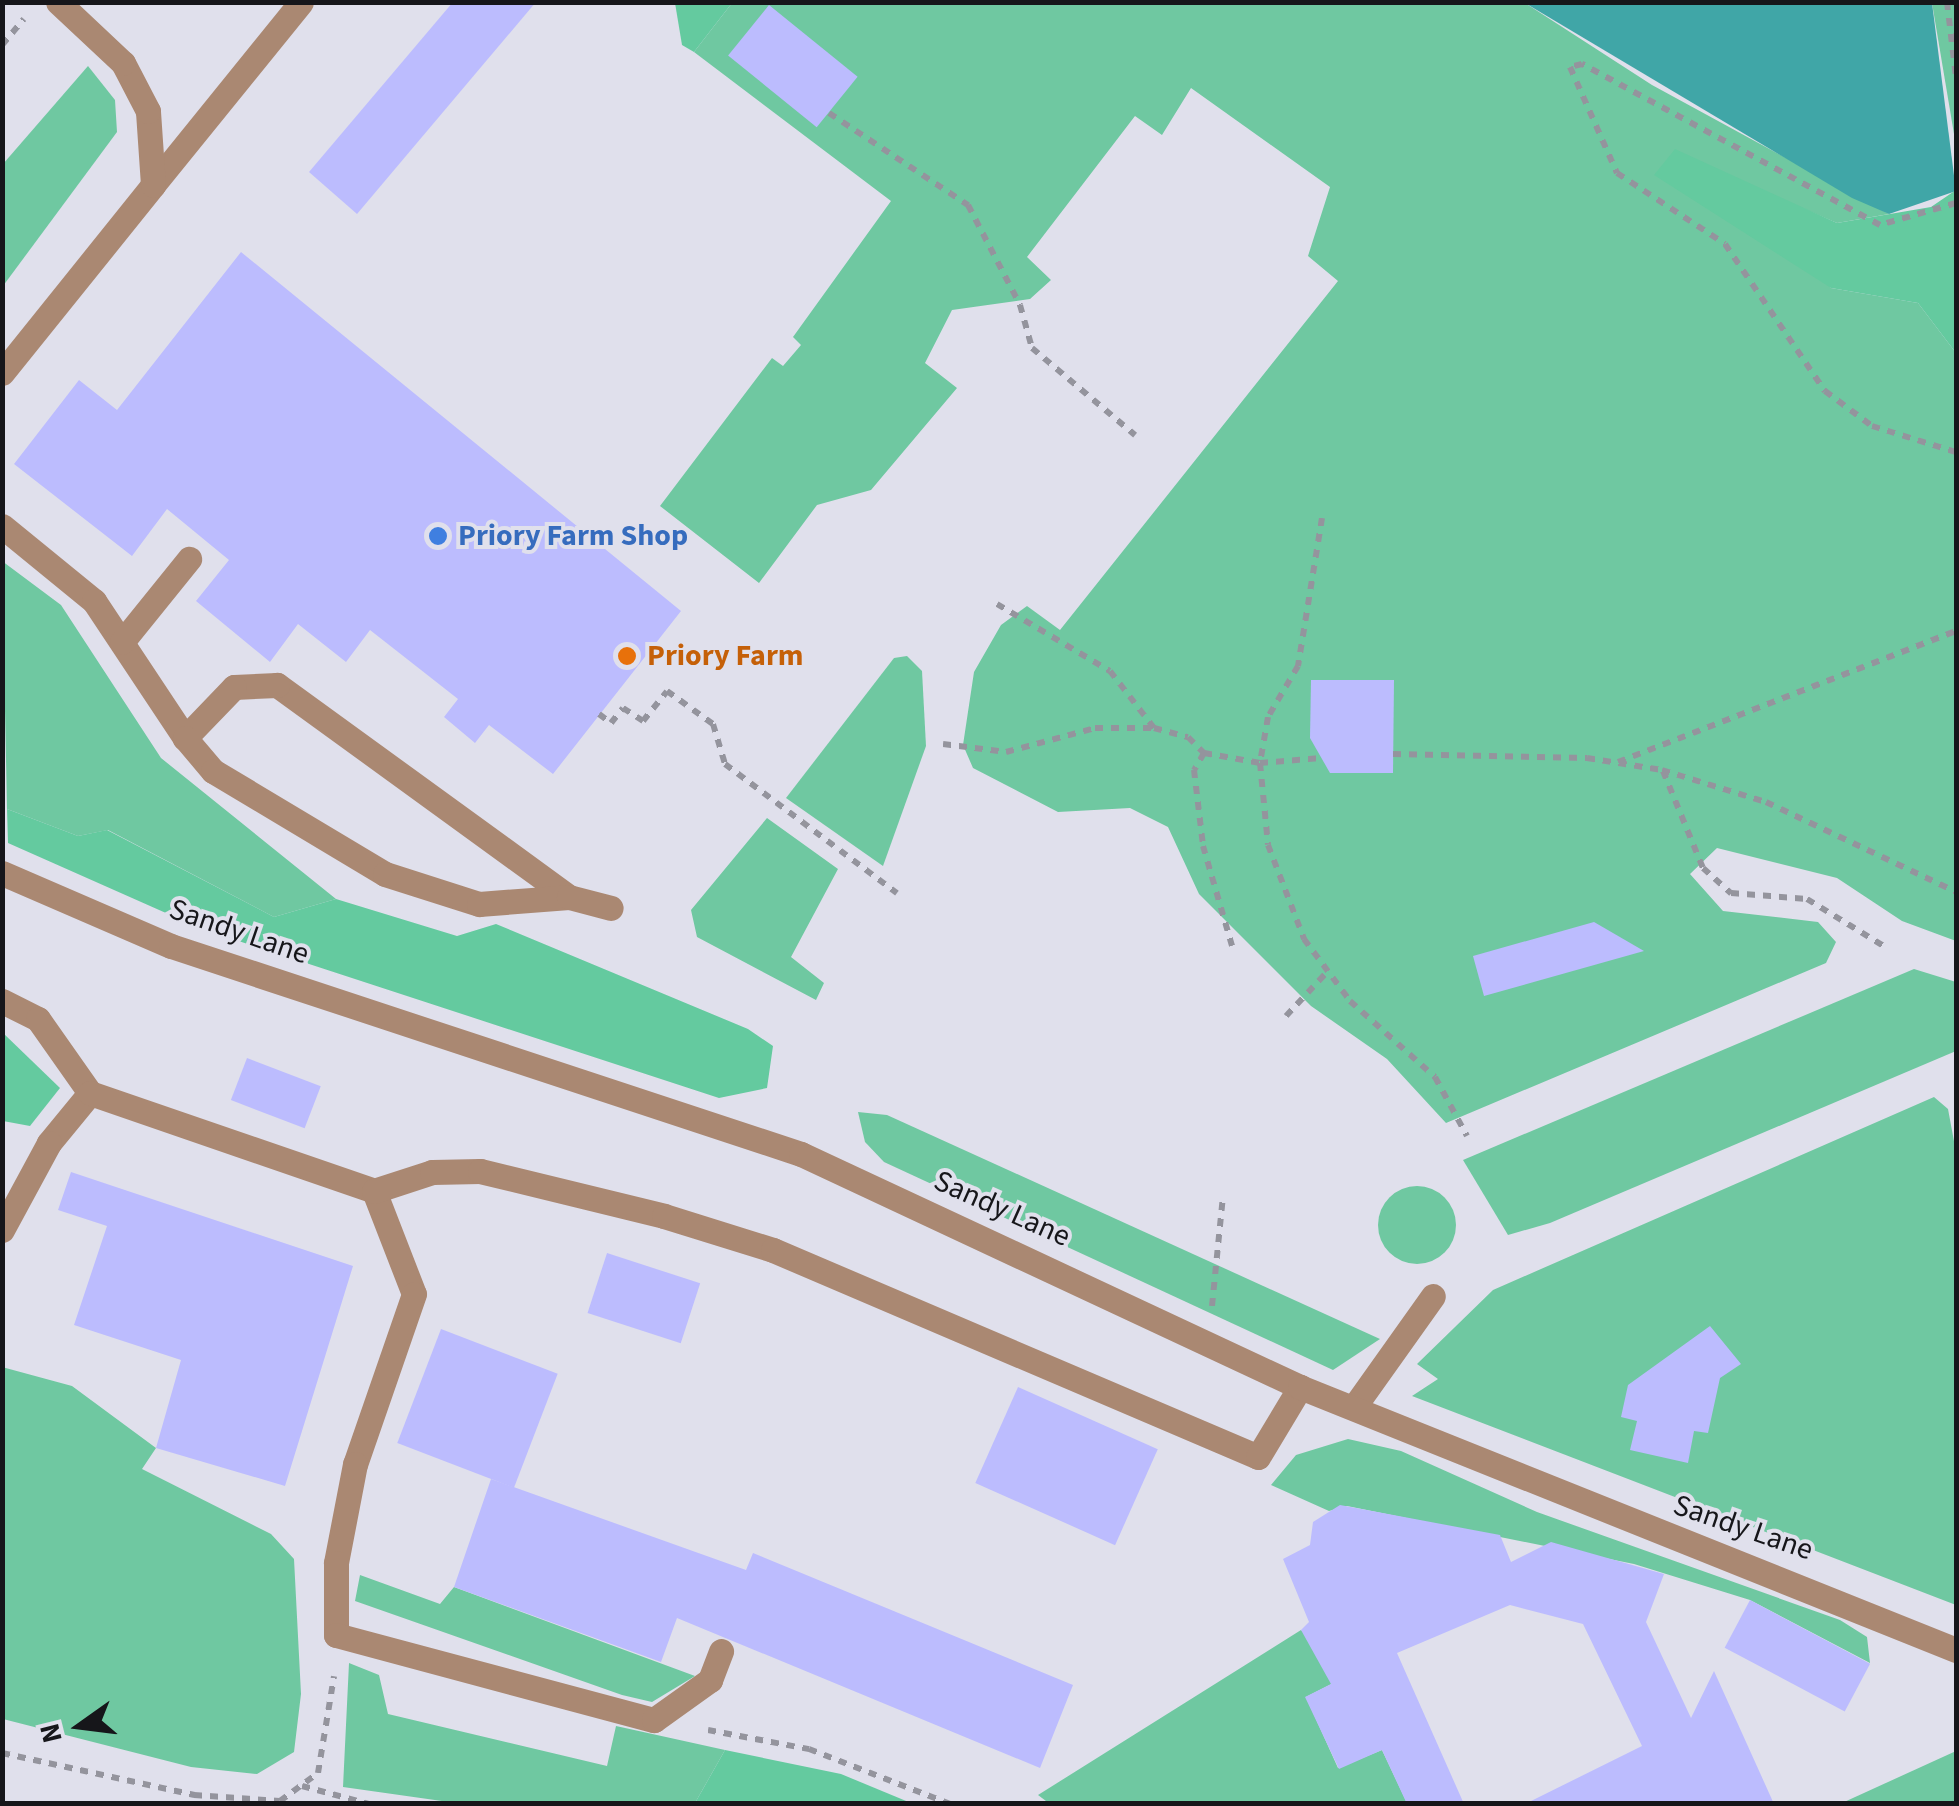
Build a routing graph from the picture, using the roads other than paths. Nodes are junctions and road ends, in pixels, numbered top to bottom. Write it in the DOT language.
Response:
graph roads {
  1 [pos="58,2"];
  2 [pos="301,2"];
  3 [pos="153,185"];
  4 [pos="2,373"];
  5 [pos="2,526"];
  6 [pos="189,559"];
  7 [pos="122,642"];
  8 [pos="185,738"];
  9 [pos="2,874"];
  10 [pos="569,896"];
  11 [pos="610,908"];
  12 [pos="2,1001"];
  13 [pos="90,1093"];
  14 [pos="374,1191"];
  15 [pos="2,1230"];
  16 [pos="1433,1296"];
  17 [pos="1300,1386"];
  18 [pos="1354,1407"];
  19 [pos="721,1650"];
  20 [pos="1956,1650"];
  1 -- 3 [label="street"];
  2 -- 3 [label="street"];
  3 -- 4 [label="street"];
  5 -- 7 [label="street"];
  6 -- 7 [label="street"];
  7 -- 8 [label="street"];
  8 -- 10 [label="street"];
  8 -- 10 [label="street"];
  9 -- 17 [label="street, Sandy Lane"];
  10 -- 11 [label="street"];
  12 -- 13 [label="street"];
  13 -- 14 [label="street"];
  13 -- 15 [label="street"];
  14 -- 17 [label="street"];
  14 -- 19 [label="street"];
  16 -- 18 [label="street"];
  17 -- 18 [label="street, Sandy Lane"];
  18 -- 20 [label="street, Sandy Lane"];
}
